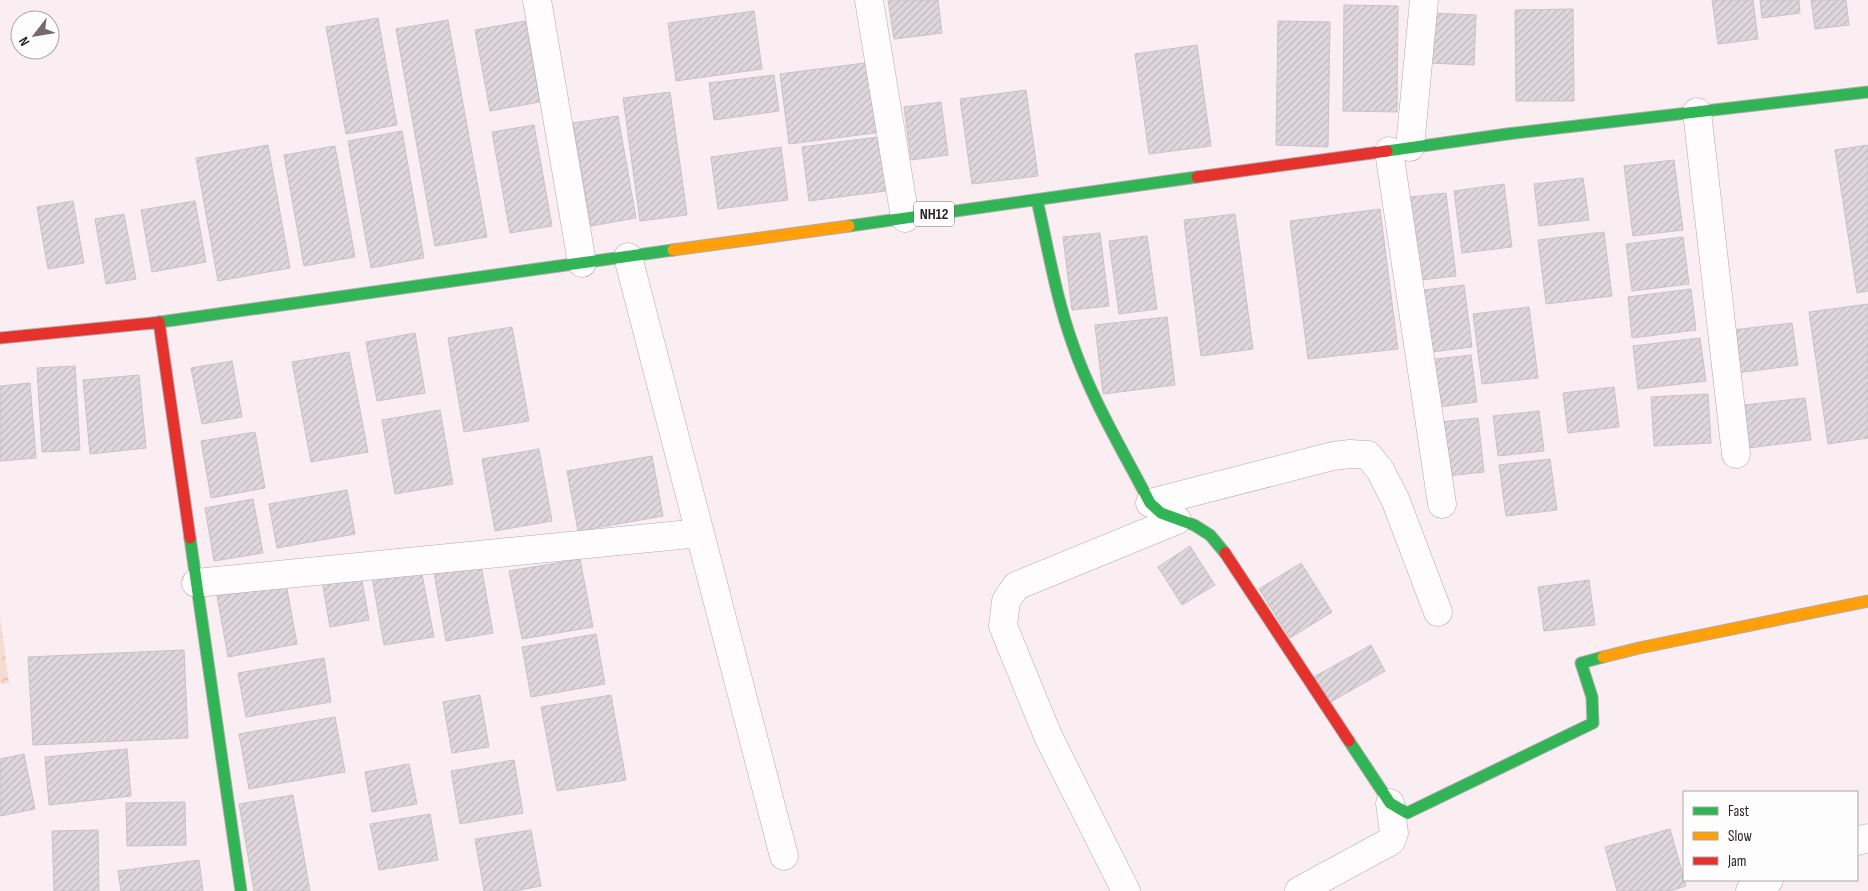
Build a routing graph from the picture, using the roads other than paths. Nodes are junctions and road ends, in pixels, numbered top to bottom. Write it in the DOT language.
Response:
graph roads {
  1 [pos="537,0"];
  2 [pos="869,0"];
  3 [pos="1424,0"];
  4 [pos="1868,92"];
  5 [pos="1697,112"];
  6 [pos="1400,149"];
  7 [pos="1037,200"];
  8 [pos="906,218"];
  9 [pos="628,257"];
  10 [pos="582,263"];
  11 [pos="158,322"];
  12 [pos="0,338"];
  13 [pos="1736,454"];
  14 [pos="1150,503"];
  15 [pos="1442,504"];
  16 [pos="1177,520"];
  17 [pos="700,532"];
  18 [pos="196,583"];
  19 [pos="1868,601"];
  20 [pos="1438,612"];
  21 [pos="1390,803"];
  22 [pos="784,856"];
  23 [pos="1766,881"];
  24 [pos="241,891"];
  25 [pos="1126,891"];
  26 [pos="1299,891"];
  27 [pos="1750,891"];
  1 -- 10 [label="street"];
  2 -- 8 [label="street"];
  3 -- 6 [label="street"];
  4 -- 5 [label="main road, NH12"];
  5 -- 6 [label="main road, NH12"];
  5 -- 13 [label="street"];
  6 -- 7 [label="main road, NH12"];
  6 -- 15 [label="street"];
  7 -- 8 [label="main road, NH12"];
  7 -- 14 [label="main road"];
  8 -- 9 [label="main road, NH12"];
  9 -- 10 [label="main road, NH12"];
  9 -- 17 [label="street"];
  10 -- 11 [label="main road, NH12"];
  11 -- 12 [label="main road, NH12"];
  11 -- 18 [label="main road"];
  14 -- 16 [label="main road"];
  14 -- 20 [label="street"];
  16 -- 21 [label="main road"];
  16 -- 25 [label="street"];
  17 -- 18 [label="street"];
  17 -- 22 [label="street"];
  18 -- 24 [label="main road"];
  19 -- 21 [label="main road"];
  21 -- 26 [label="street"];
  23 -- 27 [label="street"];
}
